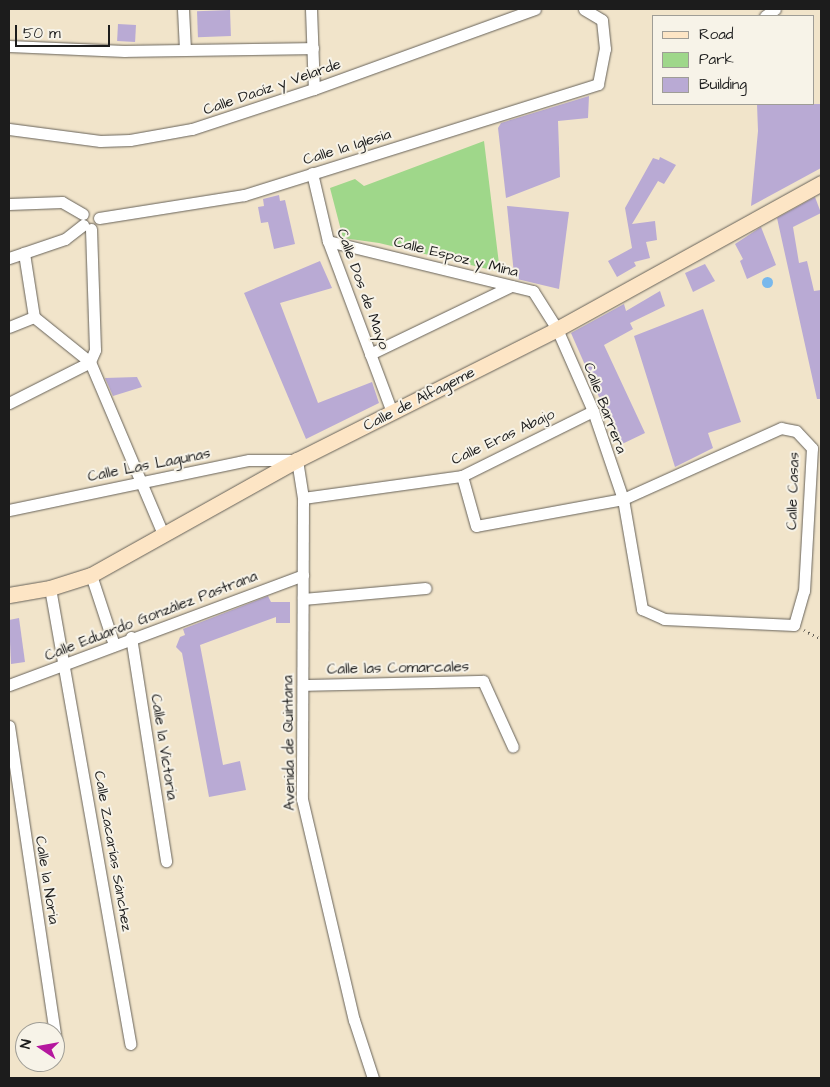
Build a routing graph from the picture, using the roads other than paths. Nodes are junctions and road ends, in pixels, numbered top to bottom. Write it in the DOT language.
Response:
graph roads {
  1 [pos="183,9"];
  2 [pos="311,9"];
  3 [pos="535,9"];
  4 [pos="584,9"];
  5 [pos="9,46"];
  6 [pos="313,48"];
  7 [pos="185,50"];
  8 [pos="314,89"];
  9 [pos="9,129"];
  10 [pos="312,173"];
  11 [pos="821,182"];
  12 [pos="9,204"];
  13 [pos="99,218"];
  14 [pos="86,223"];
  15 [pos="328,241"];
  16 [pos="24,253"];
  17 [pos="9,258"];
  18 [pos="511,286"];
  19 [pos="34,317"];
  20 [pos="9,327"];
  21 [pos="557,329"];
  22 [pos="370,354"];
  23 [pos="90,362"];
  24 [pos="9,403"];
  25 [pos="593,411"];
  26 [pos="392,412"];
  27 [pos="297,460"];
  28 [pos="462,476"];
  29 [pos="141,481"];
  30 [pos="303,498"];
  31 [pos="623,500"];
  32 [pos="9,510"];
  33 [pos="163,534"];
  34 [pos="90,575"];
  35 [pos="303,575"];
  36 [pos="50,588"];
  37 [pos="426,588"];
  38 [pos="9,594"];
  39 [pos="303,599"];
  40 [pos="794,625"];
  41 [pos="131,637"];
  42 [pos="114,645"];
  43 [pos="66,664"];
  44 [pos="9,685"];
  45 [pos="303,685"];
  46 [pos="9,726"];
  47 [pos="513,747"];
  48 [pos="166,861"];
  49 [pos="53,1022"];
  50 [pos="130,1044"];
  51 [pos="373,1078"];
  1 -- 7 [label="street"];
  2 -- 6 [label="street"];
  3 -- 8 [label="street, Calle Daoíz y Velarde"];
  4 -- 10 [label="street, Calle la Iglesia"];
  5 -- 7 [label="street"];
  6 -- 7 [label="street"];
  6 -- 8 [label="street"];
  8 -- 9 [label="street, Calle Daoíz y Velarde"];
  10 -- 13 [label="street, Calle la Iglesia"];
  10 -- 15 [label="street, Calle Dos de Mayo"];
  11 -- 21 [label="street, Calle de Alfageme"];
  12 -- 14 [label="street"];
  13 -- 14 [label="street"];
  13 -- 14 [label="street"];
  14 -- 16 [label="street"];
  14 -- 23 [label="street"];
  15 -- 18 [label="street, Calle Espoz y Mina"];
  15 -- 22 [label="street, Calle Dos de Mayo"];
  16 -- 17 [label="street"];
  16 -- 19 [label="street"];
  18 -- 21 [label="street, Calle Espoz y Mina"];
  18 -- 22 [label="street"];
  19 -- 20 [label="street"];
  19 -- 23 [label="street"];
  21 -- 25 [label="street, Calle Barrera"];
  21 -- 26 [label="street, Calle de Alfageme"];
  22 -- 26 [label="street, Calle Dos de Mayo"];
  23 -- 24 [label="street"];
  23 -- 29 [label="street"];
  25 -- 28 [label="street, Calle Eras Abajo"];
  25 -- 31 [label="street, Calle Barrera"];
  26 -- 27 [label="street, Calle de Alfageme"];
  27 -- 29 [label="street, Calle Las Lagunas"];
  27 -- 30 [label="street, Avenida de Quintana"];
  27 -- 33 [label="street, Calle de Alfageme"];
  28 -- 30 [label="street, Calle Eras Abajo"];
  28 -- 31 [label="street, Calle Casas"];
  29 -- 32 [label="street, Calle Las Lagunas"];
  29 -- 33 [label="street"];
  30 -- 35 [label="street, Avenida de Quintana"];
  31 -- 40 [label="street, Calle Barrera"];
  31 -- 40 [label="street, Calle Casas"];
  33 -- 34 [label="street, Calle de Alfageme"];
  34 -- 36 [label="street, Calle de Alfageme"];
  34 -- 42 [label="street"];
  35 -- 39 [label="street, Avenida de Quintana"];
  35 -- 41 [label="street, Calle Eduardo González Pastrana"];
  36 -- 38 [label="street, Calle de Alfageme"];
  36 -- 43 [label="street, Calle Zacarías Sánchez"];
  37 -- 39 [label="street"];
  39 -- 45 [label="street, Avenida de Quintana"];
  41 -- 42 [label="street, Calle Eduardo González Pastrana"];
  41 -- 48 [label="street, Calle la Victoria"];
  42 -- 43 [label="street, Calle Eduardo González Pastrana"];
  43 -- 44 [label="street, Calle Eduardo González Pastrana"];
  43 -- 50 [label="street, Calle Zacarías Sánchez"];
  45 -- 47 [label="street, Calle las Comarcales"];
  45 -- 51 [label="street, Avenida de Quintana"];
  46 -- 49 [label="street, Calle la Noria"];
}
